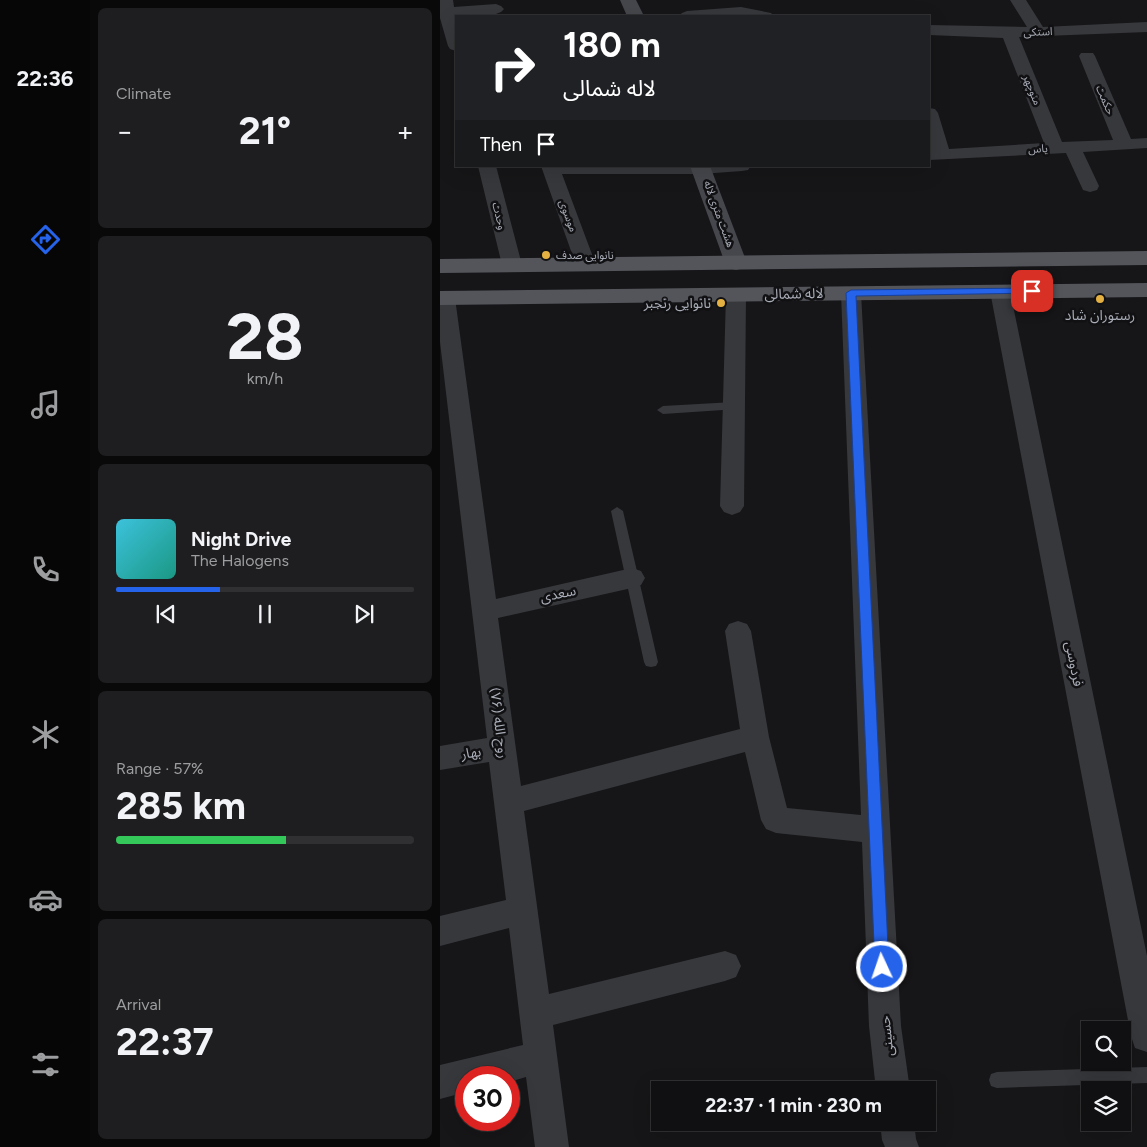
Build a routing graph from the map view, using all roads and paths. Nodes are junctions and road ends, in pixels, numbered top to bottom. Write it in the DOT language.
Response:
graph roads {
  1 [pos="628,0"];
  2 [pos="1018,0"];
  3 [pos="496,8"];
  4 [pos="444,9"];
  5 [pos="635,15"];
  6 [pos="700,15"];
  7 [pos="760,15"];
  8 [pos="1147,27"];
  9 [pos="930,30"];
  10 [pos="1038,32"];
  11 [pos="1009,33"];
  12 [pos="455,43"];
  13 [pos="1087,56"];
  14 [pos="930,120"];
  15 [pos="1147,143"];
  16 [pos="1124,144"];
  17 [pos="1063,148"];
  18 [pos="935,155"];
  19 [pos="487,167"];
  20 [pos="700,167"];
  21 [pos="550,168"];
  22 [pos="1090,186"];
  23 [pos="1147,258"];
  24 [pos="1087,259"];
  25 [pos="953,260"];
  26 [pos="736,263"];
  27 [pos="586,265"];
  28 [pos="440,266"];
  29 [pos="512,266"];
  30 [pos="1147,290"];
  31 [pos="1000,291"];
  32 [pos="1064,291"];
  33 [pos="929,292"];
  34 [pos="851,293"];
  35 [pos="736,295"];
  36 [pos="443,298"];
  37 [pos="734,406"];
  38 [pos="664,410"];
  39 [pos="732,506"];
  40 [pos="617,511"];
  41 [pos="632,578"];
  42 [pos="484,611"];
  43 [pos="738,631"];
  44 [pos="651,662"];
  45 [pos="755,737"];
  46 [pos="502,748"];
  47 [pos="440,758"];
  48 [pos="509,802"];
  49 [pos="875,830"];
  50 [pos="522,910"];
  51 [pos="440,931"];
  52 [pos="725,966"];
  53 [pos="535,1013"];
  54 [pos="1147,1036"];
  55 [pos="540,1057"];
  56 [pos="1147,1074"];
  57 [pos="997,1080"];
  58 [pos="892,1081"];
  59 [pos="440,1082"];
  60 [pos="898,1131"];
  61 [pos="552,1147"];
  62 [pos="902,1147"];
  1 -- 5 [label="street"];
  2 -- 10 [label="street"];
  3 -- 4 [label="street"];
  4 -- 12 [label="street"];
  6 -- 7 [label="street"];
  8 -- 10 [label="street, استکی"];
  9 -- 11 [label="street, استکی"];
  10 -- 11 [label="street, استکی"];
  11 -- 17 [label="street, منوچهر"];
  13 -- 16 [label="street, حکمت"];
  14 -- 18 [label="street"];
  15 -- 16 [label="street, یاس"];
  16 -- 17 [label="street, یاس"];
  17 -- 18 [label="street, یاس"];
  17 -- 22 [label="street, منوچهر"];
  19 -- 29 [label="street, وحدت"];
  20 -- 21 [label="street"];
  20 -- 26 [label="street, هشت متری لاله"];
  21 -- 27 [label="street, موسوی"];
  23 -- 24 [label="main road"];
  24 -- 25 [label="main road"];
  24 -- 32 [label="main road"];
  25 -- 26 [label="main road"];
  25 -- 33 [label="main road"];
  26 -- 27 [label="main road"];
  27 -- 29 [label="main road"];
  28 -- 29 [label="main road"];
  30 -- 32 [label="main road, لاله شمالی"];
  31 -- 32 [label="main road, لاله شمالی"];
  31 -- 33 [label="main road, لاله شمالی"];
  31 -- 54 [label="street, فردوسی"];
  33 -- 34 [label="main road, لاله شمالی"];
  34 -- 35 [label="main road, لاله شمالی"];
  34 -- 49 [label="street, حسینی"];
  35 -- 36 [label="main road, لاله شمالی"];
  35 -- 37 [label="street"];
  36 -- 42 [label="street, روح الله (۷۶)"];
  37 -- 38 [label="lane"];
  37 -- 39 [label="street"];
  40 -- 41 [label="lane"];
  41 -- 42 [label="street, سعدی"];
  41 -- 44 [label="lane"];
  42 -- 46 [label="street, روح الله (۷۶)"];
  43 -- 45 [label="street"];
  45 -- 48 [label="street"];
  45 -- 49 [label="street"];
  46 -- 47 [label="street, بهار"];
  46 -- 48 [label="street, روح الله (۷۶)"];
  48 -- 50 [label="street, روح الله (۷۶)"];
  49 -- 58 [label="street, حسینی"];
  50 -- 51 [label="street"];
  50 -- 53 [label="street, روح الله (۷۶)"];
  52 -- 53 [label="street"];
  53 -- 55 [label="street, روح الله (۷۶)"];
  55 -- 59 [label="street"];
  55 -- 61 [label="street, روح الله (۷۶)"];
  56 -- 57 [label="lane"];
  60 -- 62 [label="street"];
}
